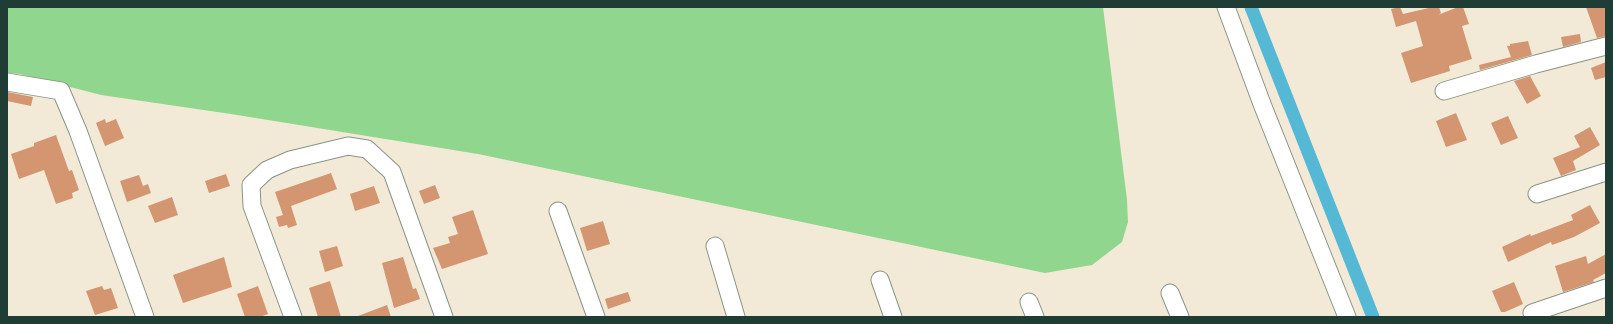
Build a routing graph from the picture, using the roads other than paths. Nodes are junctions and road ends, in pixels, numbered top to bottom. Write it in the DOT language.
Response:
graph roads {
  1 [pos="1226,7"];
  2 [pos="1606,46"];
  3 [pos="7,82"];
  4 [pos="1444,91"];
  5 [pos="1606,172"];
  6 [pos="1537,194"];
  7 [pos="558,211"];
  8 [pos="715,246"];
  9 [pos="880,280"];
  10 [pos="1606,288"];
  11 [pos="1170,293"];
  12 [pos="1532,313"];
  13 [pos="145,317"];
  14 [pos="293,317"];
  15 [pos="444,317"];
  16 [pos="596,317"];
  17 [pos="736,317"];
  18 [pos="893,317"];
  19 [pos="1180,317"];
  20 [pos="1347,317"];
  1 -- 20 [label="street"];
  2 -- 4 [label="street"];
  3 -- 13 [label="street"];
  5 -- 6 [label="street"];
  7 -- 16 [label="street"];
  8 -- 17 [label="street"];
  9 -- 18 [label="street"];
  10 -- 12 [label="street"];
  11 -- 19 [label="street"];
  14 -- 15 [label="street"];
}
